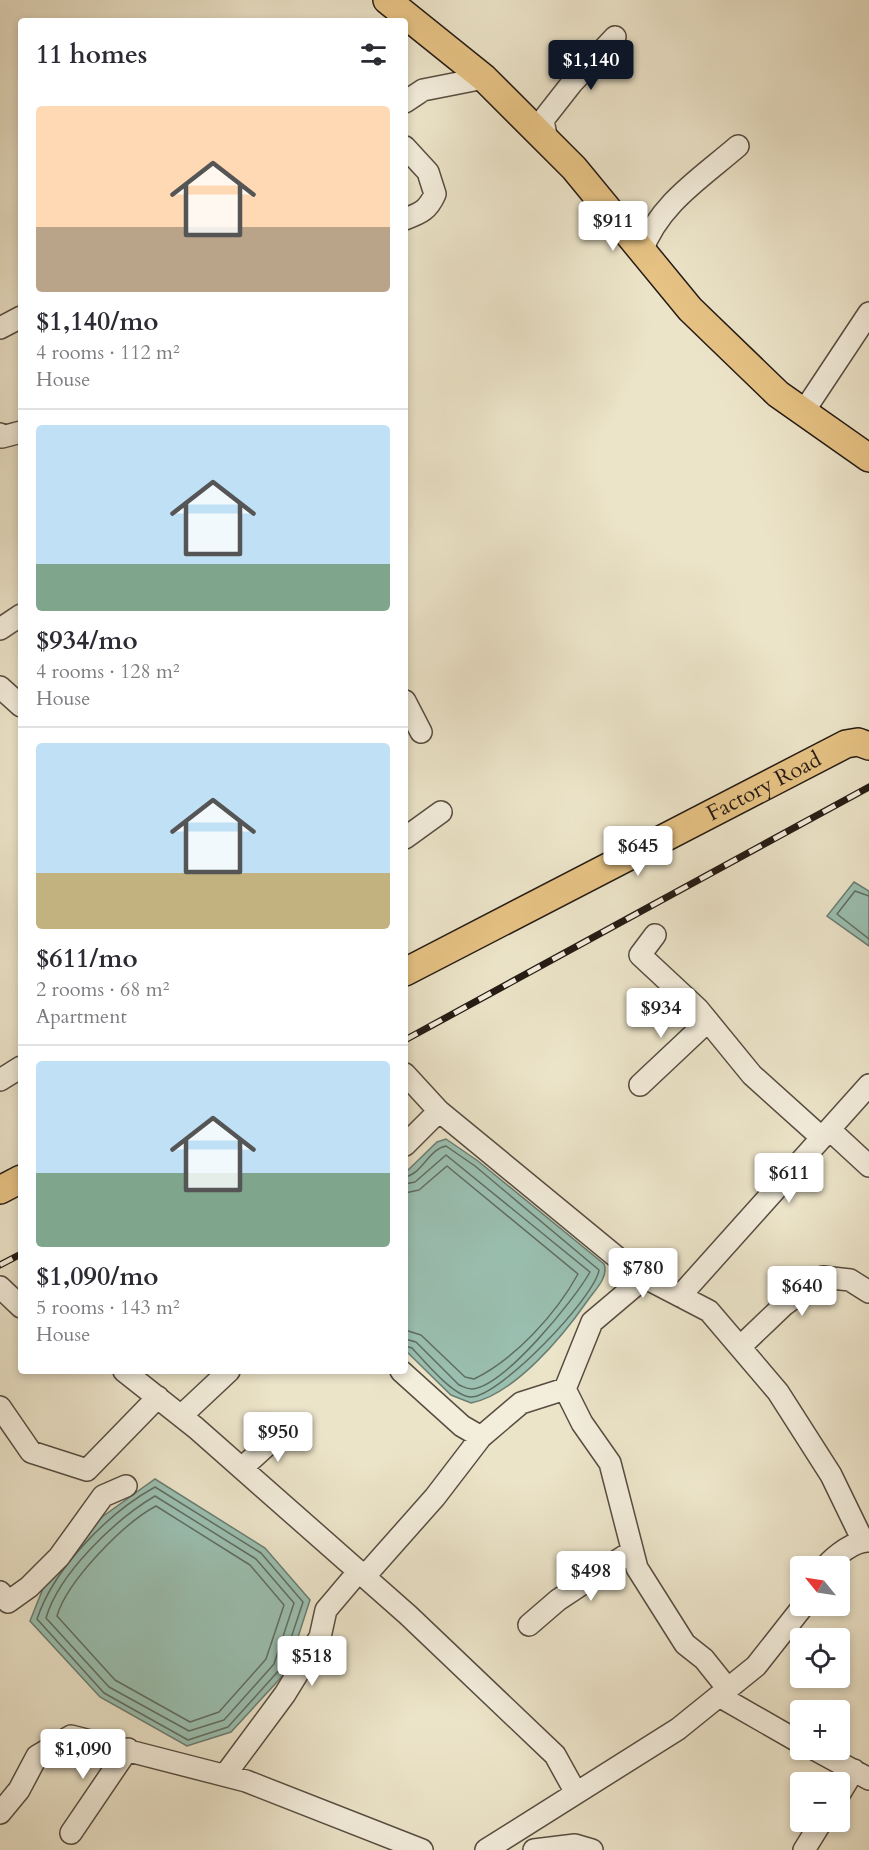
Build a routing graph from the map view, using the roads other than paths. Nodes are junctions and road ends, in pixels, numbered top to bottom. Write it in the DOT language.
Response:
graph roads {
  1 [pos="387,0"];
  2 [pos="615,37"];
  3 [pos="484,78"];
  4 [pos="408,100"];
  5 [pos="547,141"];
  6 [pos="738,146"];
  7 [pos="408,150"];
  8 [pos="408,218"];
  9 [pos="642,251"];
  10 [pos="869,313"];
  11 [pos="18,319"];
  12 [pos="0,328"];
  13 [pos="804,411"];
  14 [pos="18,433"];
  15 [pos="0,434"];
  16 [pos="869,458"];
  17 [pos="18,617"];
  18 [pos="0,629"];
  19 [pos="0,687"];
  20 [pos="18,703"];
  21 [pos="408,707"];
  22 [pos="421,732"];
  23 [pos="869,746"];
  24 [pos="441,812"];
  25 [pos="408,836"];
  26 [pos="655,935"];
  27 [pos="408,970"];
  28 [pos="708,1021"];
  29 [pos="18,1069"];
  30 [pos="408,1077"];
  31 [pos="0,1080"];
  32 [pos="640,1085"];
  33 [pos="869,1085"];
  34 [pos="439,1111"];
  35 [pos="826,1134"];
  36 [pos="408,1142"];
  37 [pos="869,1166"];
  38 [pos="18,1181"];
  39 [pos="0,1190"];
  40 [pos="644,1278"];
  41 [pos="869,1292"];
  42 [pos="680,1296"];
  43 [pos="740,1347"];
  44 [pos="128,1374"];
  45 [pos="226,1374"];
  46 [pos="404,1374"];
  47 [pos="565,1389"];
  48 [pos="158,1397"];
  49 [pos="0,1407"];
  50 [pos="182,1416"];
  51 [pos="286,1428"];
  52 [pos="481,1437"];
  53 [pos="242,1468"];
  54 [pos="126,1486"];
  55 [pos="866,1541"];
  56 [pos="632,1551"];
  57 [pos="837,1556"];
  58 [pos="362,1573"];
  59 [pos="0,1592"];
  60 [pos="795,1616"];
  61 [pos="529,1625"];
  62 [pos="724,1692"];
  63 [pos="790,1736"];
  64 [pos="128,1749"];
  65 [pos="835,1760"];
  66 [pos="862,1774"];
  67 [pos="225,1775"];
  68 [pos="850,1784"];
  69 [pos="576,1793"];
  70 [pos="0,1813"];
  71 [pos="815,1832"];
  72 [pos="71,1833"];
  73 [pos="422,1850"];
  74 [pos="486,1850"];
  75 [pos="534,1850"];
  76 [pos="592,1850"];
  77 [pos="804,1850"];
  1 -- 3 [label="main road"];
  2 -- 5 [label="street"];
  3 -- 4 [label="street"];
  3 -- 5 [label="main road"];
  5 -- 9 [label="main road"];
  6 -- 9 [label="street"];
  7 -- 8 [label="street"];
  9 -- 13 [label="main road"];
  10 -- 13 [label="street"];
  11 -- 12 [label="street"];
  13 -- 16 [label="main road"];
  14 -- 15 [label="street"];
  17 -- 18 [label="street"];
  19 -- 20 [label="street"];
  21 -- 22 [label="street"];
  23 -- 27 [label="main road, Factory Road"];
  24 -- 25 [label="street"];
  26 -- 28 [label="street"];
  28 -- 32 [label="street"];
  28 -- 35 [label="street"];
  29 -- 31 [label="street"];
  30 -- 34 [label="street"];
  33 -- 35 [label="street"];
  34 -- 36 [label="street"];
  34 -- 40 [label="street"];
  35 -- 37 [label="street"];
  35 -- 42 [label="street"];
  38 -- 39 [label="main road"];
  40 -- 42 [label="street"];
  40 -- 47 [label="street"];
  41 -- 43 [label="street"];
  42 -- 43 [label="street"];
  43 -- 55 [label="street"];
  44 -- 48 [label="street"];
  45 -- 50 [label="street"];
  46 -- 52 [label="street"];
  47 -- 52 [label="street"];
  47 -- 56 [label="street"];
  48 -- 49 [label="street"];
  48 -- 50 [label="street"];
  50 -- 53 [label="street"];
  51 -- 53 [label="street"];
  52 -- 58 [label="street"];
  53 -- 58 [label="street"];
  54 -- 59 [label="street"];
  55 -- 57 [label="street"];
  56 -- 61 [label="street"];
  56 -- 62 [label="street"];
  58 -- 67 [label="street"];
  58 -- 69 [label="street"];
  60 -- 62 [label="street"];
  62 -- 63 [label="street"];
  62 -- 69 [label="street"];
  64 -- 67 [label="street"];
  64 -- 70 [label="street"];
  64 -- 72 [label="street"];
  65 -- 66 [label="street"];
  66 -- 68 [label="street"];
  67 -- 73 [label="street"];
  69 -- 74 [label="street"];
  71 -- 77 [label="street"];
  75 -- 76 [label="street"];
}
